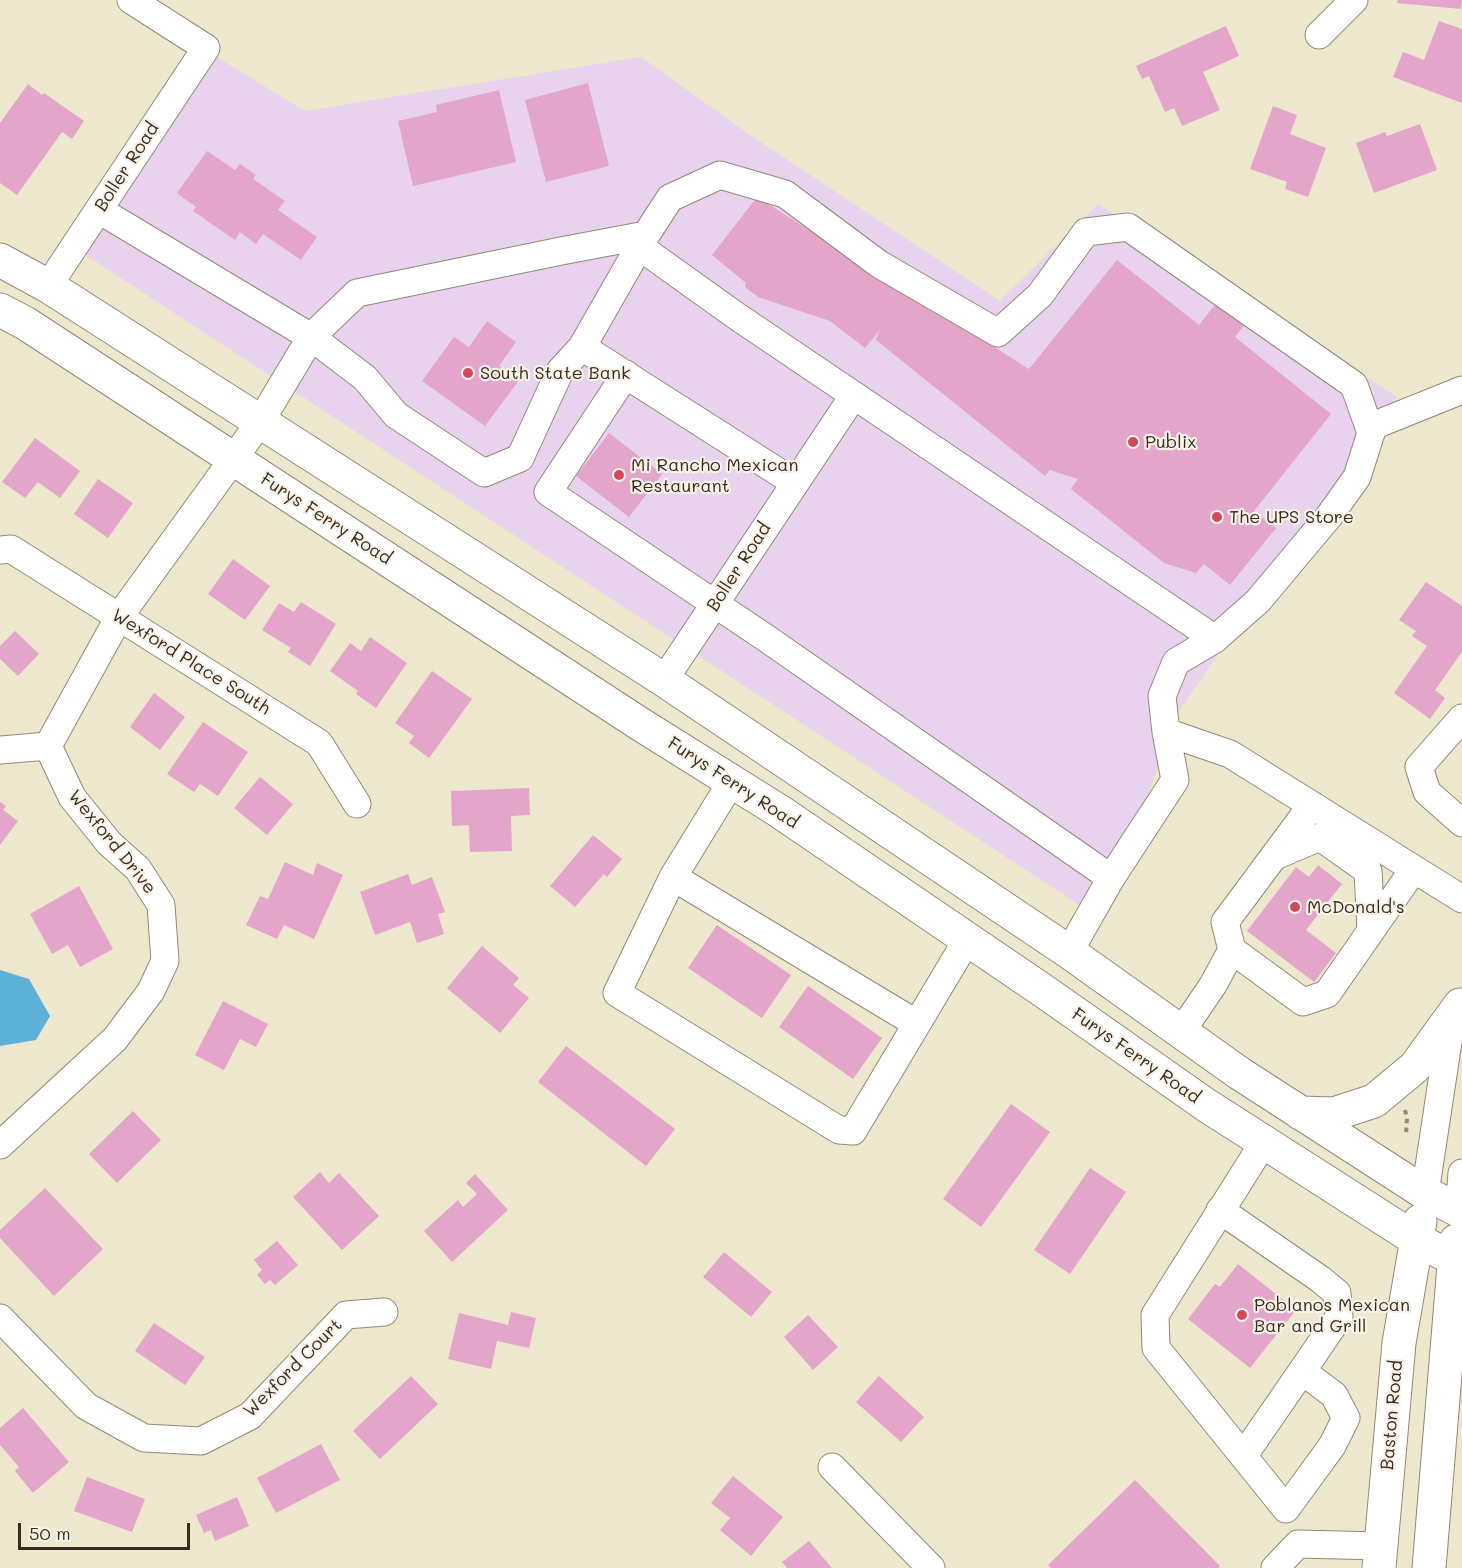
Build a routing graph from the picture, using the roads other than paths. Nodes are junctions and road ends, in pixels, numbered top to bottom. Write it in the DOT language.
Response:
graph roads {
  1 [pos="131,0"];
  2 [pos="1354,0"];
  3 [pos="1319,35"];
  4 [pos="99,210"];
  5 [pos="643,241"];
  6 [pos="0,260"];
  7 [pos="48,286"];
  8 [pos="0,310"];
  9 [pos="311,337"];
  10 [pos="582,347"];
  11 [pos="626,374"];
  12 [pos="1462,390"];
  13 [pos="854,395"];
  14 [pos="260,422"];
  15 [pos="1370,427"];
  16 [pos="234,459"];
  17 [pos="794,482"];
  18 [pos="0,550"];
  19 [pos="715,604"];
  20 [pos="118,617"];
  21 [pos="1215,639"];
  22 [pos="664,680"];
  23 [pos="1462,718"];
  24 [pos="1166,732"];
  25 [pos="48,746"];
  26 [pos="0,750"];
  27 [pos="732,781"];
  28 [pos="357,804"];
  29 [pos="1312,805"];
  30 [pos="1462,823"];
  31 [pos="1274,856"];
  32 [pos="1414,869"];
  33 [pos="673,877"];
  34 [pos="1111,878"];
  35 [pos="1462,899"];
  36 [pos="1371,931"];
  37 [pos="968,940"];
  38 [pos="1232,950"];
  39 [pos="1069,952"];
  40 [pos="1461,1002"];
  41 [pos="917,1024"];
  42 [pos="1180,1032"];
  43 [pos="1300,1113"];
  44 [pos="1264,1142"];
  45 [pos="0,1144"];
  46 [pos="1462,1173"];
  47 [pos="1425,1192"];
  48 [pos="1220,1210"];
  49 [pos="1460,1211"];
  50 [pos="1417,1240"];
  51 [pos="1458,1261"];
  52 [pos="384,1312"];
  53 [pos="0,1318"];
  54 [pos="1302,1371"];
  55 [pos="1462,1372"];
  56 [pos="1442,1409"];
  57 [pos="1244,1455"];
  58 [pos="832,1467"];
  59 [pos="1286,1509"];
  60 [pos="1298,1544"];
  61 [pos="1380,1557"];
  62 [pos="931,1568"];
  63 [pos="1275,1568"];
  64 [pos="1429,1568"];
  1 -- 4 [label="street, Boller Road"];
  2 -- 3 [label="street"];
  4 -- 7 [label="street, Boller Road"];
  4 -- 9 [label="street"];
  5 -- 9 [label="street"];
  5 -- 10 [label="street"];
  5 -- 13 [label="street"];
  5 -- 15 [label="street"];
  6 -- 7 [label="main road"];
  7 -- 14 [label="main road"];
  8 -- 16 [label="main road, Furys Ferry Road"];
  9 -- 10 [label="street"];
  9 -- 14 [label="street"];
  10 -- 11 [label="street"];
  11 -- 17 [label="street"];
  11 -- 19 [label="street"];
  12 -- 15 [label="street"];
  13 -- 17 [label="street, Boller Road"];
  13 -- 21 [label="street"];
  14 -- 16 [label="street"];
  14 -- 22 [label="main road"];
  15 -- 21 [label="street"];
  16 -- 20 [label="street"];
  16 -- 27 [label="main road, Furys Ferry Road"];
  17 -- 19 [label="street, Boller Road"];
  18 -- 20 [label="street, Wexford Place South"];
  19 -- 22 [label="street, Boller Road"];
  19 -- 34 [label="street"];
  20 -- 25 [label="street"];
  20 -- 28 [label="street, Wexford Place South"];
  21 -- 24 [label="street"];
  22 -- 39 [label="main road"];
  23 -- 30 [label="street"];
  24 -- 29 [label="street"];
  24 -- 34 [label="street"];
  25 -- 26 [label="street"];
  25 -- 45 [label="street, Wexford Drive"];
  27 -- 33 [label="street"];
  27 -- 37 [label="main road, Furys Ferry Road"];
  29 -- 31 [label="street"];
  29 -- 32 [label="street"];
  31 -- 36 [label="street"];
  31 -- 38 [label="street"];
  32 -- 35 [label="street"];
  32 -- 36 [label="street"];
  33 -- 41 [label="street"];
  33 -- 41 [label="street"];
  34 -- 39 [label="street"];
  36 -- 38 [label="street"];
  37 -- 41 [label="street"];
  37 -- 44 [label="main road, Furys Ferry Road"];
  38 -- 42 [label="street"];
  39 -- 42 [label="main road"];
  40 -- 43 [label="main road"];
  40 -- 47 [label="street"];
  42 -- 43 [label="main road"];
  43 -- 47 [label="main road"];
  44 -- 48 [label="street"];
  44 -- 50 [label="main road, Furys Ferry Road"];
  46 -- 49 [label="street"];
  47 -- 49 [label="main road"];
  47 -- 50 [label="main road, Baston Road"];
  48 -- 54 [label="street"];
  48 -- 57 [label="street"];
  49 -- 51 [label="main road"];
  50 -- 51 [label="main road, Furys Ferry Road"];
  50 -- 61 [label="main road, Baston Road"];
  51 -- 56 [label="main road"];
  52 -- 53 [label="street, Wexford Court"];
  54 -- 57 [label="street"];
  54 -- 59 [label="street"];
  55 -- 56 [label="main road"];
  56 -- 64 [label="main road"];
  57 -- 59 [label="street"];
  58 -- 62 [label="street"];
  59 -- 60 [label="street"];
  60 -- 61 [label="street"];
  60 -- 63 [label="street"];
}
